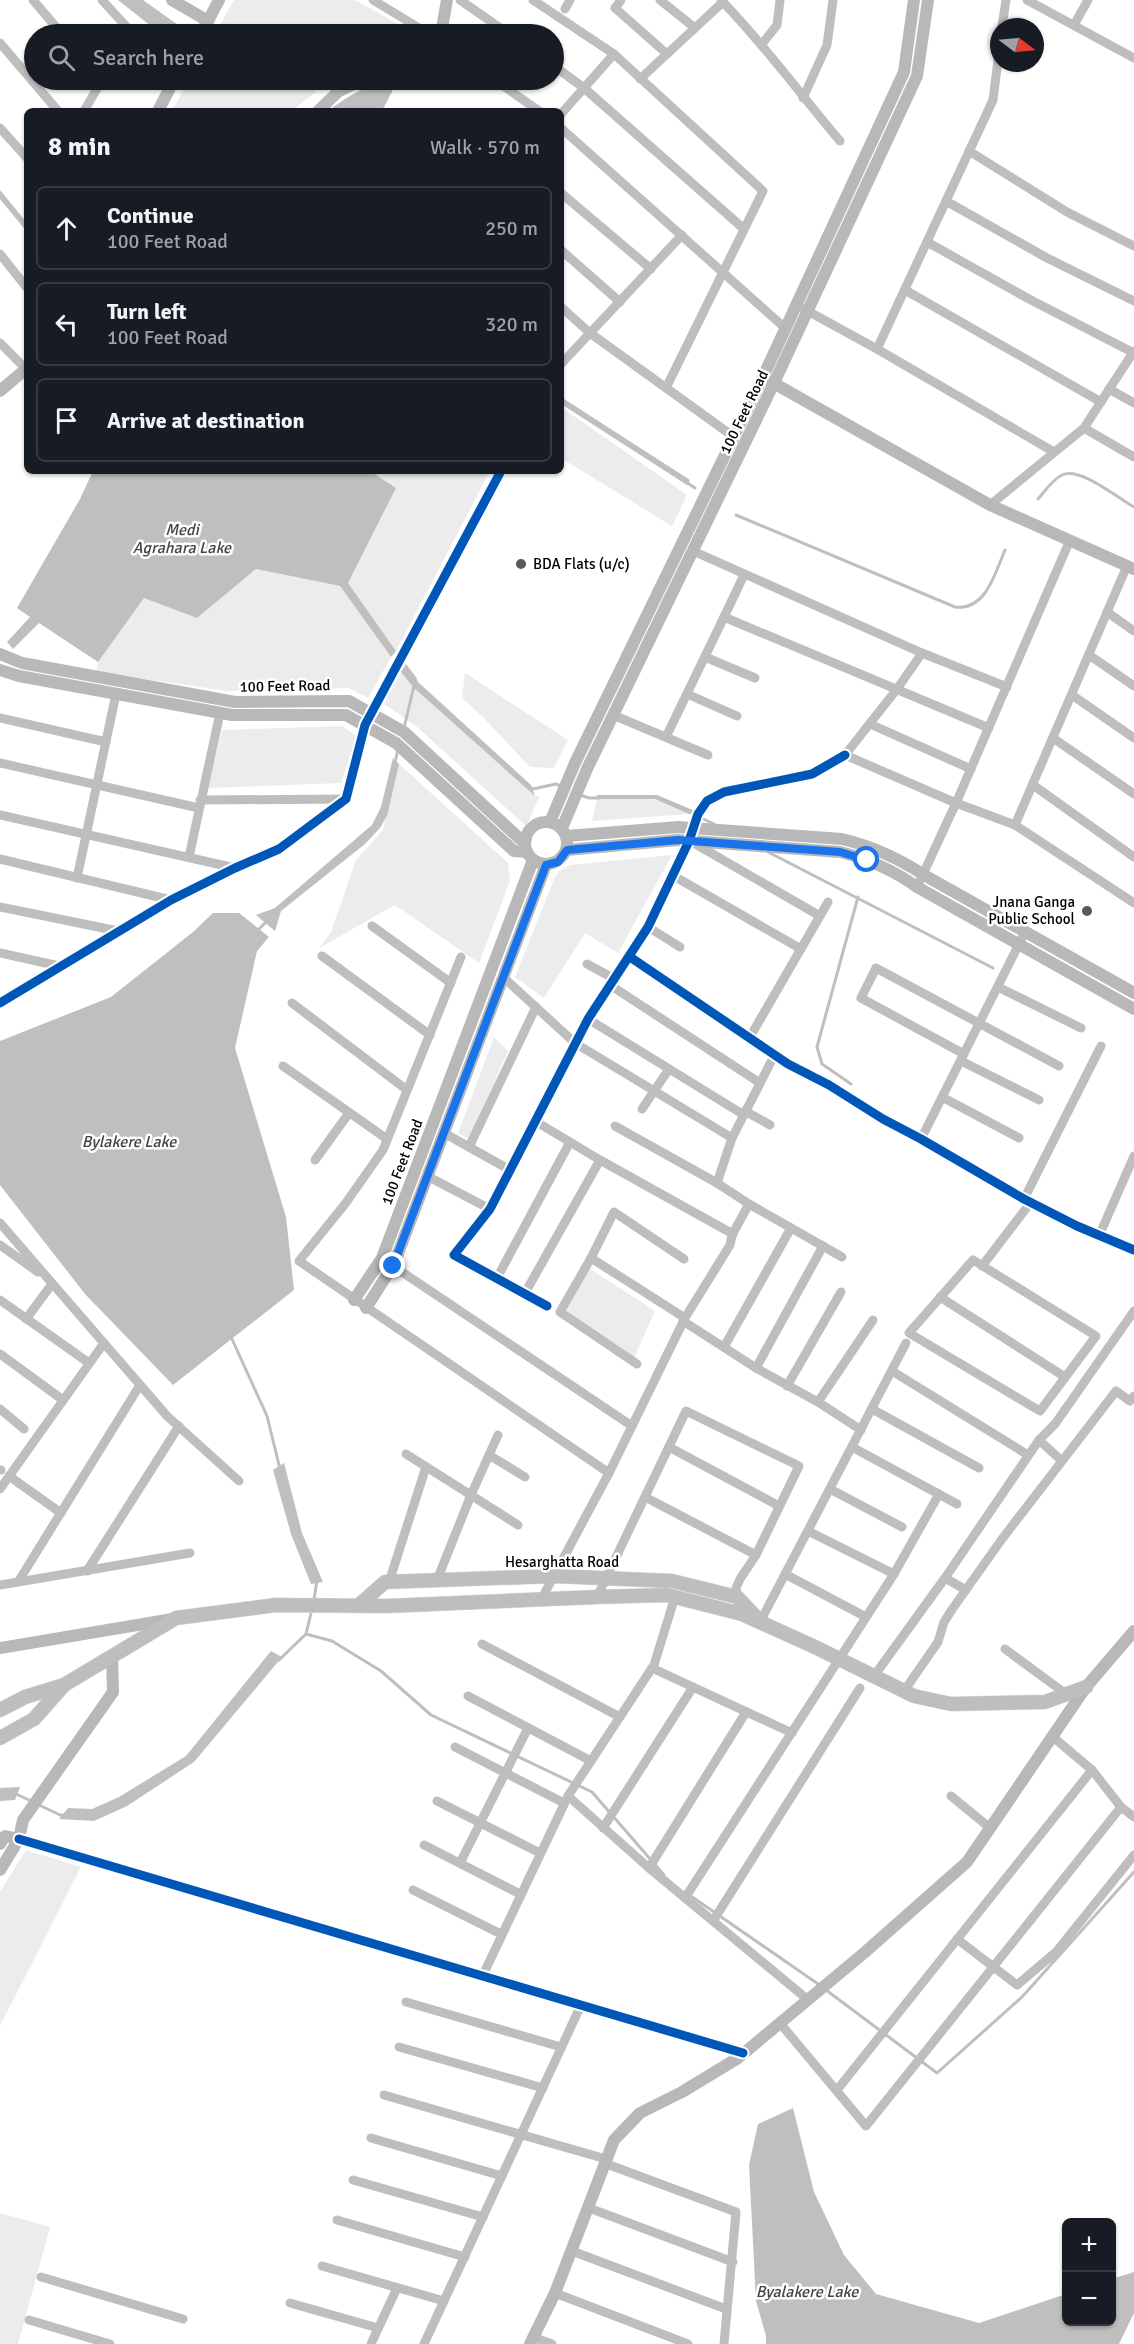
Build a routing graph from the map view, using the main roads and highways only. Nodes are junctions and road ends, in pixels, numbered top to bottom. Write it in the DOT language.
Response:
graph roads {
  1 [pos="172,0"];
  2 [pos="219,0"];
  3 [pos="447,0"];
  4 [pos="914,0"];
  5 [pos="928,0"];
  6 [pos="208,21"];
  7 [pos="206,24"];
  8 [pos="443,24"];
  9 [pos="169,90"];
  10 [pos="341,90"];
  11 [pos="160,108"];
  12 [pos="321,108"];
  13 [pos="24,368"];
  14 [pos="763,377"];
  15 [pos="774,384"];
  16 [pos="0,391"];
  17 [pos="1130,567"];
  18 [pos="0,654"];
  19 [pos="5,672"];
  20 [pos="550,822"];
  21 [pos="564,832"];
  22 [pos="526,838"];
  23 [pos="567,850"];
  24 [pos="530,856"];
  25 [pos="546,865"];
  26 [pos="1134,993"];
  27 [pos="1134,1009"];
  28 [pos="354,1300"];
  29 [pos="366,1308"];
  30 [pos="360,1605"];
  31 [pos="176,1618"];
  32 [pos="760,1622"];
  33 [pos="1134,1631"];
  34 [pos="0,1648"];
  35 [pos="112,1657"];
  36 [pos="64,1685"];
  37 [pos="1086,1687"];
  38 [pos="0,1710"];
  39 [pos="0,1738"];
  40 [pos="19,1839"];
  41 [pos="0,1844"];
  42 [pos="0,1870"];
  43 [pos="531,2340"];
  1 -- 6 [label="main road"];
  2 -- 6 [label="main road"];
  3 -- 8 [label="main road"];
  4 -- 14 [label="main road, 100 Feet Road"];
  5 -- 15 [label="main road, 100 Feet Road"];
  6 -- 7 [label="main road"];
  9 -- 11 [label="main road"];
  10 -- 12 [label="main road"];
  13 -- 16 [label="main road"];
  14 -- 15 [label="main road"];
  14 -- 20 [label="main road, 100 Feet Road"];
  15 -- 17 [label="main road"];
  15 -- 21 [label="main road, 100 Feet Road"];
  18 -- 22 [label="main road, 100 Feet Road"];
  19 -- 24 [label="main road, 100 Feet Road"];
  20 -- 21 [label="main road"];
  20 -- 22 [label="main road"];
  21 -- 23 [label="main road"];
  21 -- 26 [label="main road"];
  22 -- 24 [label="main road"];
  23 -- 25 [label="main road"];
  23 -- 27 [label="main road"];
  24 -- 25 [label="main road"];
  24 -- 28 [label="main road, 100 Feet Road"];
  25 -- 29 [label="main road, 100 Feet Road"];
  30 -- 31 [label="main road"];
  30 -- 32 [label="main road"];
  30 -- 32 [label="main road, Hesarghatta Road"];
  31 -- 34 [label="main road"];
  31 -- 35 [label="main road"];
  32 -- 37 [label="main road"];
  33 -- 37 [label="main road"];
  35 -- 36 [label="main road"];
  35 -- 40 [label="main road"];
  36 -- 38 [label="main road"];
  36 -- 39 [label="main road"];
  37 -- 43 [label="main road"];
  40 -- 41 [label="main road"];
  40 -- 42 [label="main road"];
}
